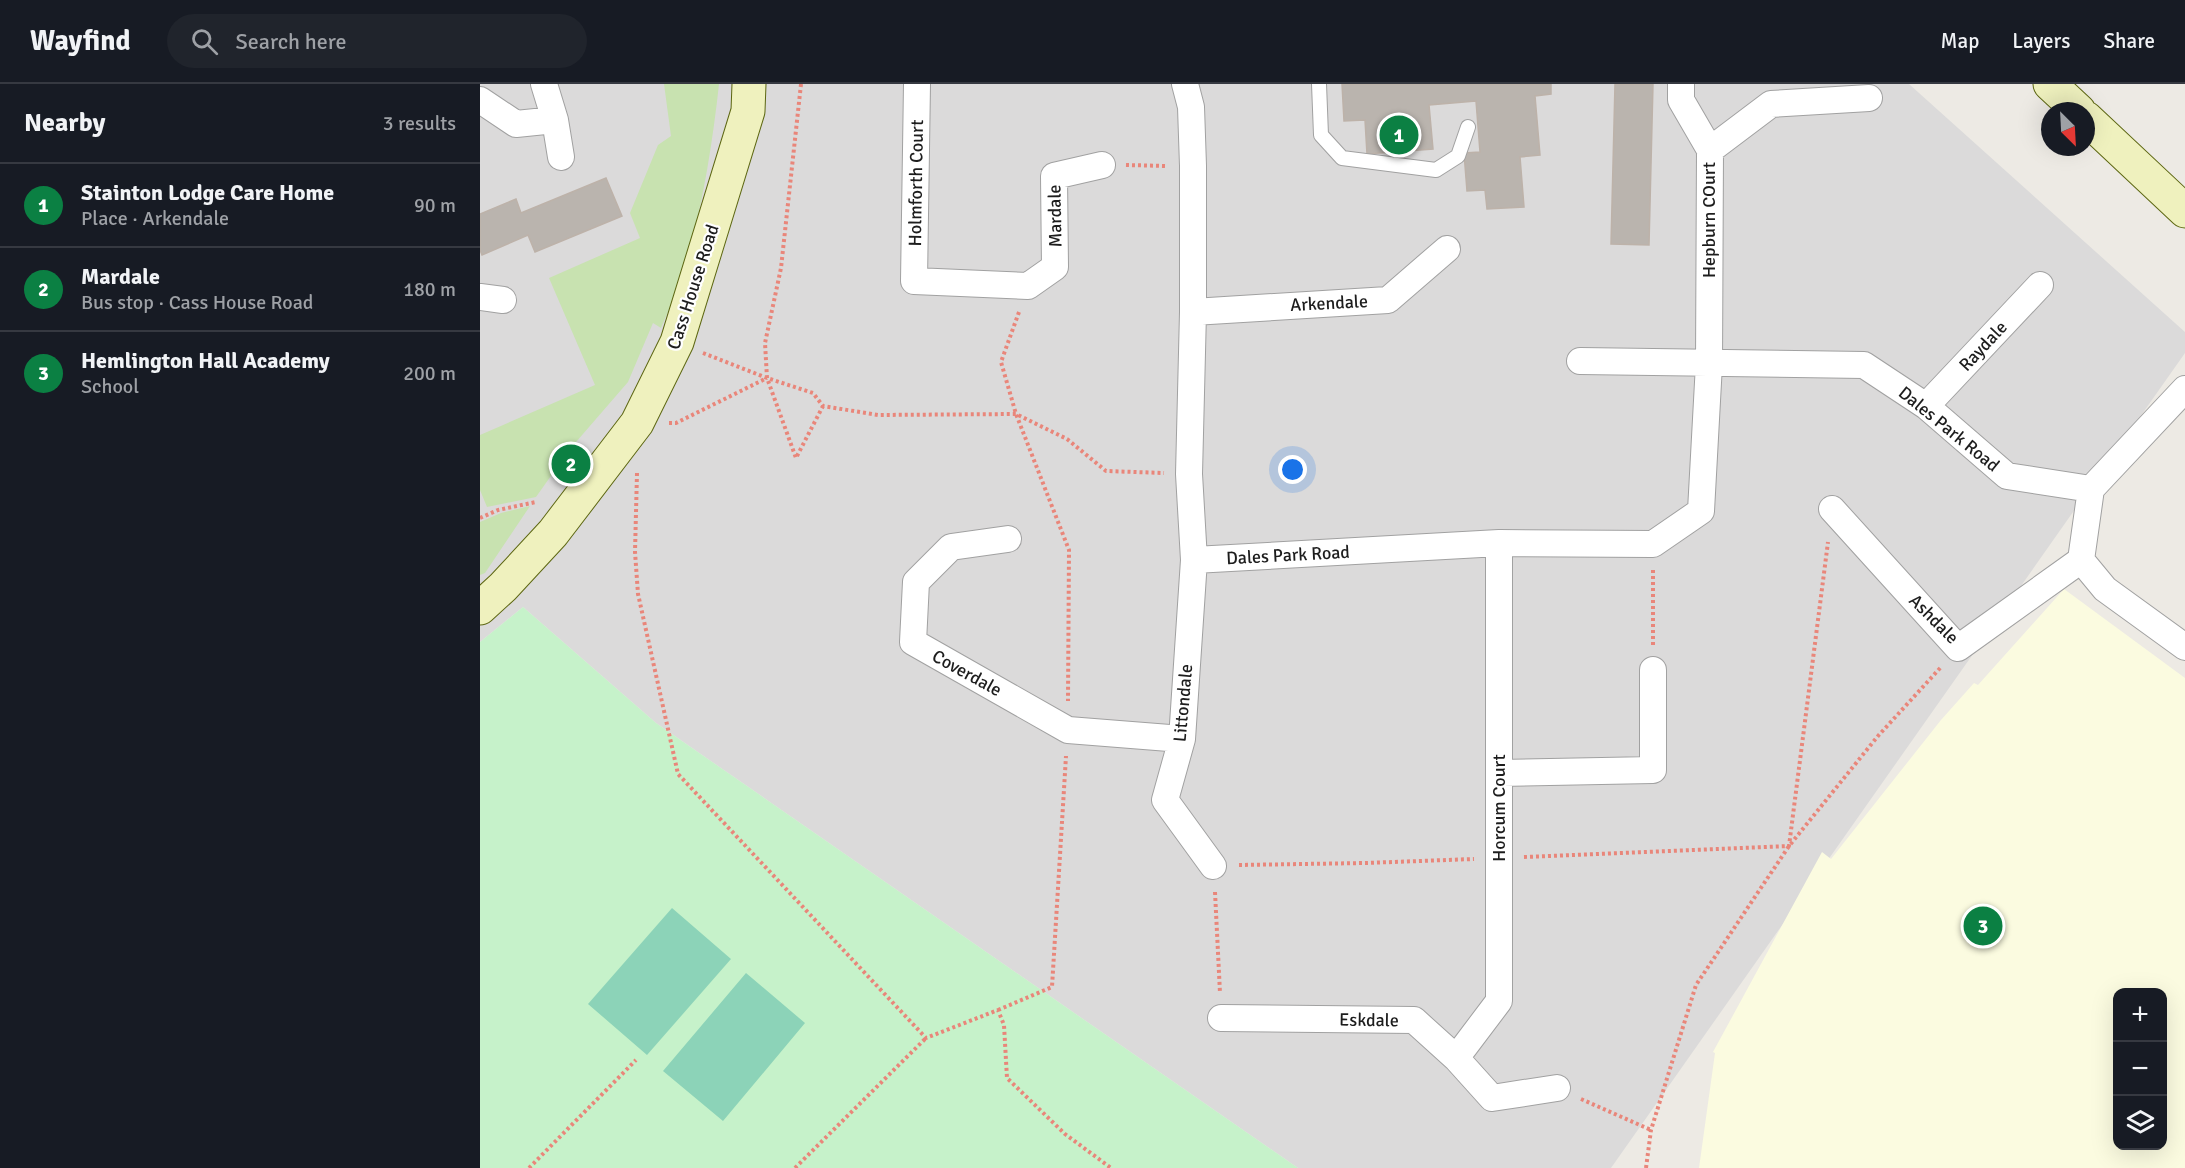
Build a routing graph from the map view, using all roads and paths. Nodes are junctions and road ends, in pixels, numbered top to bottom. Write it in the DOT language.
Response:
graph roads {
  1 [pos="544,84"];
  2 [pos="749,84"];
  3 [pos="801,84"];
  4 [pos="917,84"];
  5 [pos="1185,84"];
  6 [pos="1319,84"];
  7 [pos="1681,84"];
  8 [pos="2050,84"];
  9 [pos="1869,98"];
  10 [pos="480,100"];
  11 [pos="2069,102"];
  12 [pos="555,120"];
  13 [pos="2095,126"];
  14 [pos="1468,128"];
  15 [pos="1710,150"];
  16 [pos="561,157"];
  17 [pos="1102,165"];
  18 [pos="1193,166"];
  19 [pos="2185,211"];
  20 [pos="1446,249"];
  21 [pos="2040,285"];
  22 [pos="1028,286"];
  23 [pos="1193,312"];
  24 [pos="677,342"];
  25 [pos="1580,361"];
  26 [pos="1709,364"];
  27 [pos="767,378"];
  28 [pos="2185,389"];
  29 [pos="823,406"];
  30 [pos="1926,406"];
  31 [pos="1016,414"];
  32 [pos="637,423"];
  33 [pos="1189,474"];
  34 [pos="2091,489"];
  35 [pos="536,501"];
  36 [pos="1832,509"];
  37 [pos="480,518"];
  38 [pos="1008,539"];
  39 [pos="1499,543"];
  40 [pos="1653,544"];
  41 [pos="1194,560"];
  42 [pos="2081,560"];
  43 [pos="480,608"];
  44 [pos="2185,647"];
  45 [pos="1958,648"];
  46 [pos="1653,670"];
  47 [pos="1068,730"];
  48 [pos="1182,739"];
  49 [pos="1499,773"];
  50 [pos="1789,846"];
  51 [pos="1499,858"];
  52 [pos="1213,866"];
  53 [pos="998,1010"];
  54 [pos="1221,1018"];
  55 [pos="926,1038"];
  56 [pos="1456,1058"];
  57 [pos="636,1060"];
  58 [pos="1557,1088"];
  59 [pos="1651,1130"];
  60 [pos="529,1168"];
  61 [pos="795,1168"];
  62 [pos="1111,1168"];
  63 [pos="1646,1168"];
  1 -- 12 [label="street"];
  2 -- 24 [label="street, Cass House Road"];
  3 -- 27 [label="path"];
  4 -- 22 [label="street, Holmforth Court"];
  5 -- 18 [label="street"];
  6 -- 14 [label="lane"];
  7 -- 15 [label="street, Hepburn COurt"];
  8 -- 11 [label="street"];
  9 -- 15 [label="street"];
  10 -- 12 [label="street"];
  12 -- 16 [label="street"];
  13 -- 19 [label="street"];
  15 -- 26 [label="street, Hepburn COurt"];
  17 -- 18 [label="path"];
  17 -- 22 [label="street, Mardale"];
  18 -- 23 [label="street"];
  20 -- 23 [label="street, Arkendale"];
  21 -- 30 [label="street, Raydale"];
  22 -- 31 [label="path"];
  23 -- 33 [label="street"];
  24 -- 27 [label="path"];
  24 -- 32 [label="street, Cass House Road"];
  25 -- 26 [label="street, Dales Park Road"];
  26 -- 30 [label="street, Dales Park Road"];
  26 -- 40 [label="street"];
  27 -- 29 [label="path"];
  27 -- 29 [label="path"];
  27 -- 32 [label="path"];
  28 -- 34 [label="street"];
  29 -- 31 [label="path"];
  30 -- 34 [label="street, Dales Park Road"];
  31 -- 33 [label="path"];
  31 -- 47 [label="path"];
  32 -- 43 [label="street, Cass House Road"];
  32 -- 55 [label="path"];
  33 -- 41 [label="street"];
  34 -- 42 [label="street"];
  35 -- 37 [label="path"];
  36 -- 45 [label="street, Ashdale"];
  36 -- 50 [label="path"];
  38 -- 47 [label="street, Coverdale"];
  39 -- 40 [label="street, Dales Park Road"];
  39 -- 41 [label="street, Dales Park Road"];
  39 -- 49 [label="street, Horcum Court"];
  40 -- 46 [label="path"];
  41 -- 48 [label="street, Littondale"];
  42 -- 44 [label="street"];
  42 -- 45 [label="street, Ashdale"];
  45 -- 50 [label="path"];
  46 -- 49 [label="street"];
  47 -- 48 [label="street, Coverdale"];
  47 -- 53 [label="path"];
  48 -- 52 [label="street, Littondale"];
  49 -- 51 [label="street, Horcum Court"];
  50 -- 51 [label="path"];
  50 -- 59 [label="path"];
  51 -- 52 [label="path"];
  51 -- 56 [label="street, Horcum Court"];
  52 -- 54 [label="path"];
  53 -- 55 [label="path"];
  53 -- 62 [label="path"];
  54 -- 56 [label="street, Eskdale"];
  55 -- 61 [label="path"];
  56 -- 58 [label="street, Eskdale"];
  57 -- 60 [label="path"];
  58 -- 59 [label="path"];
  59 -- 63 [label="path"];
}
